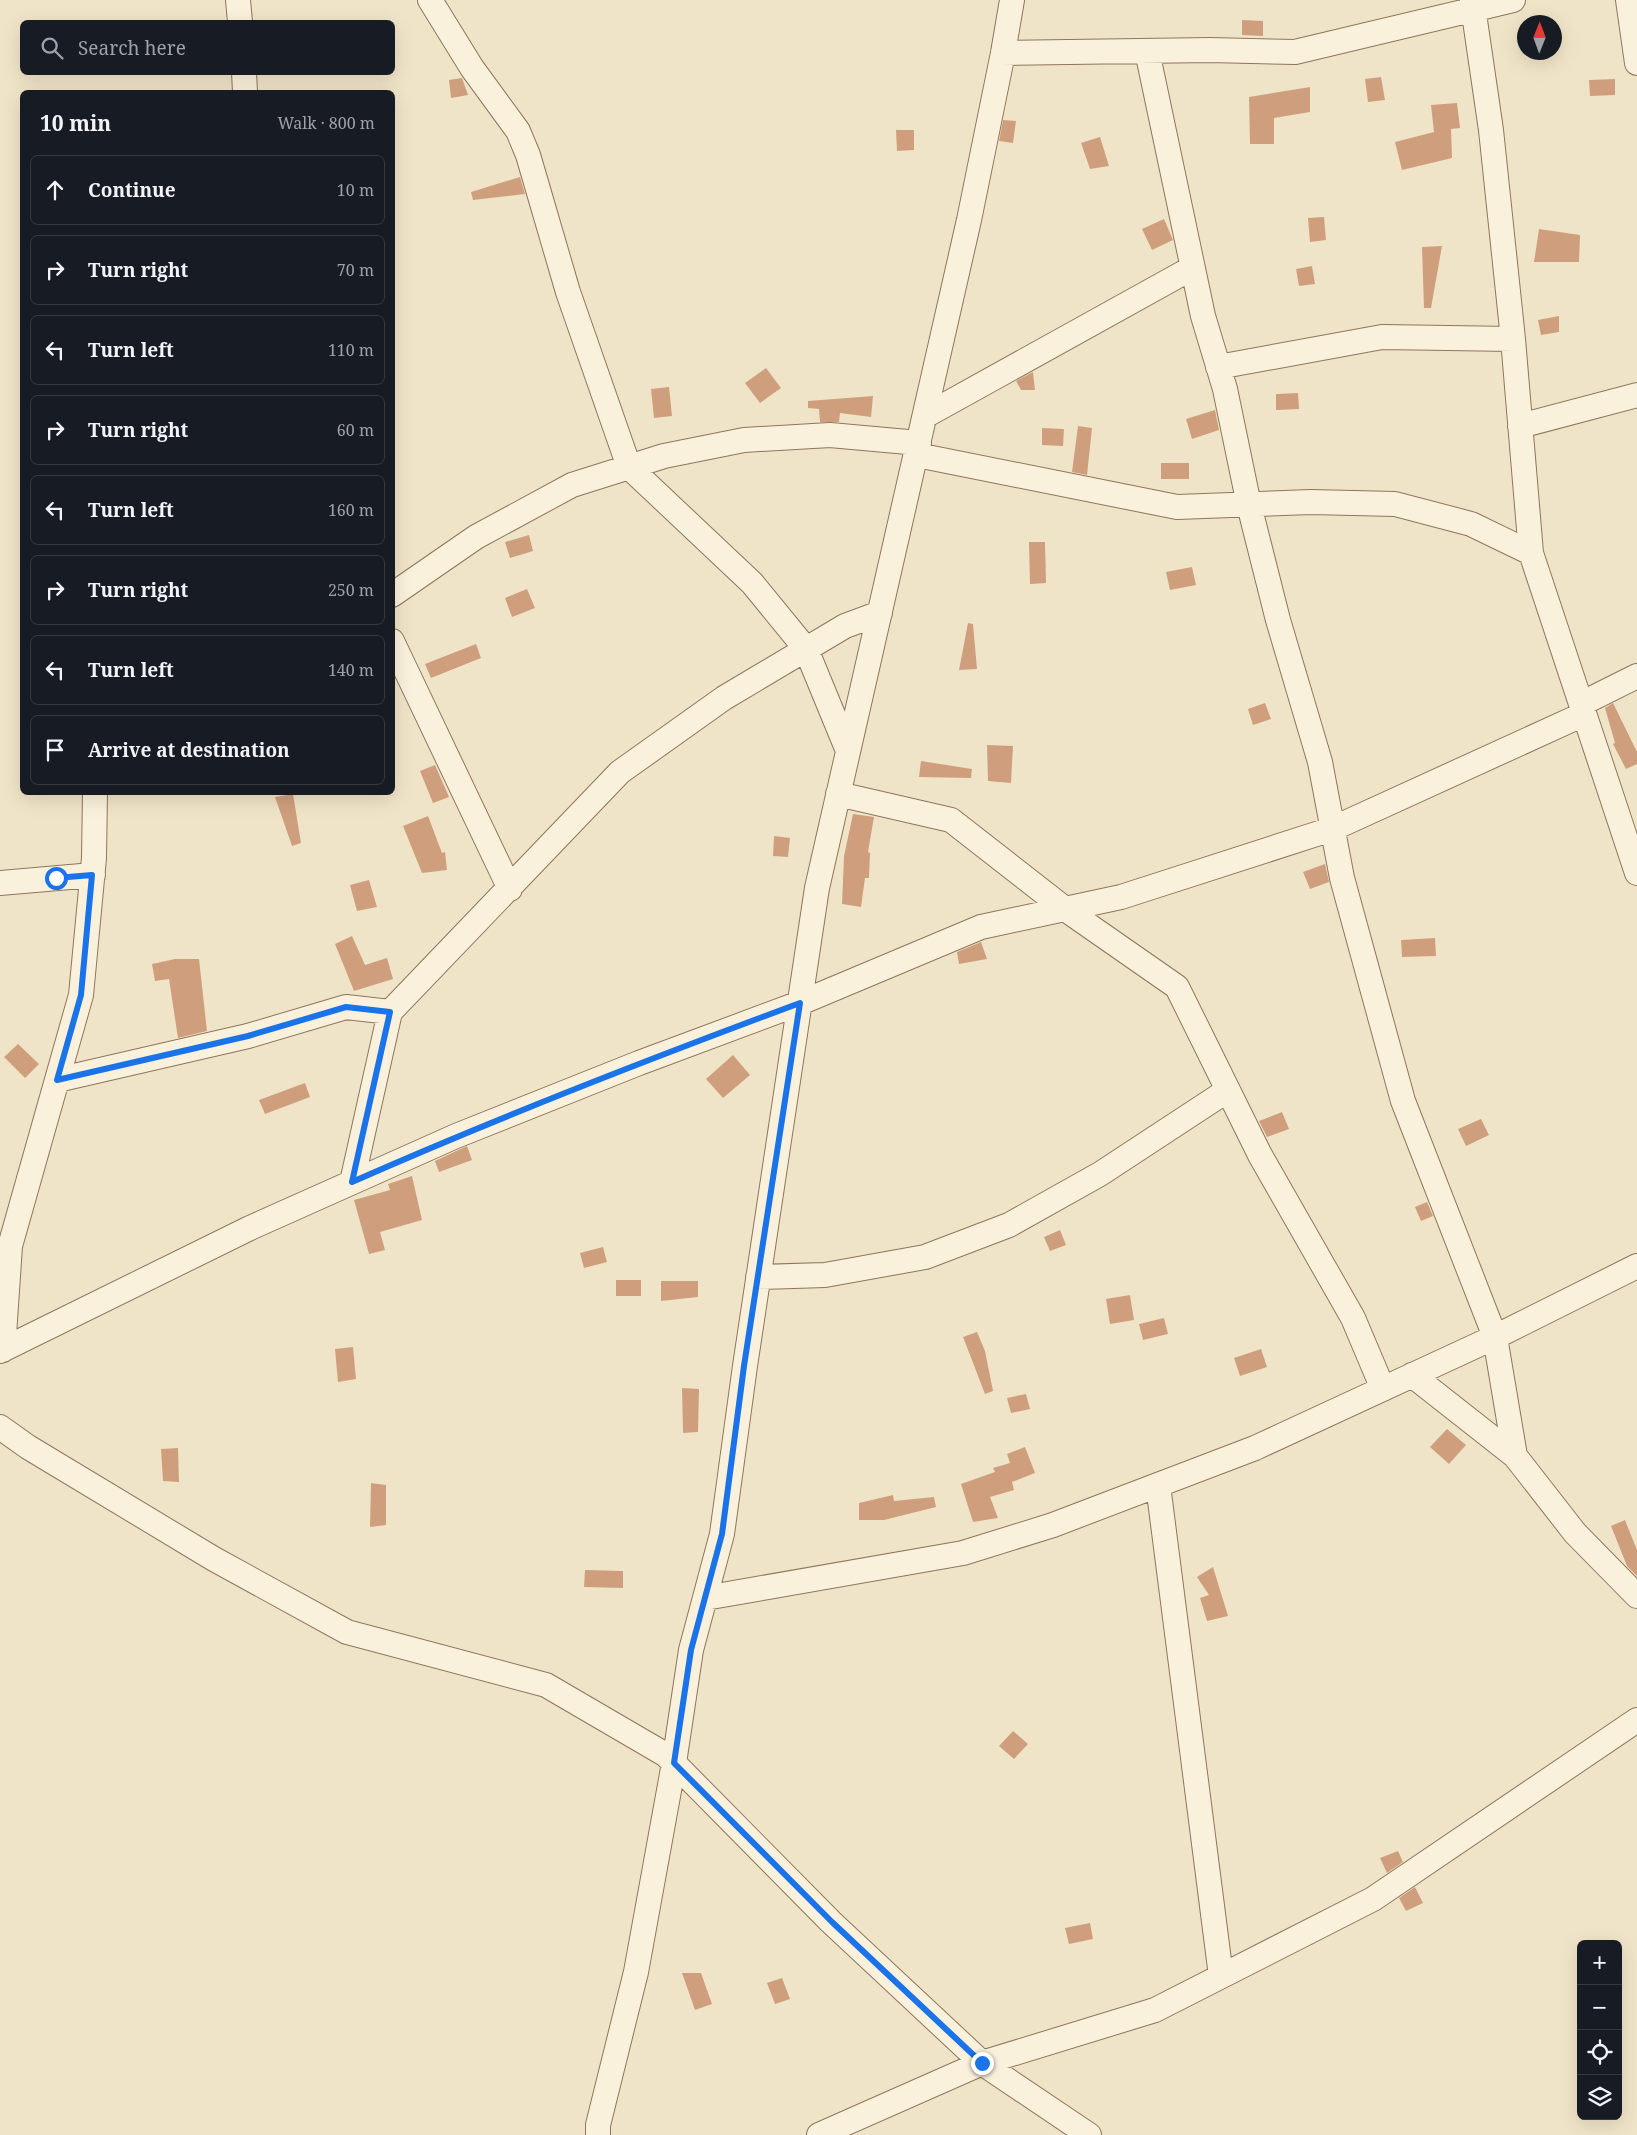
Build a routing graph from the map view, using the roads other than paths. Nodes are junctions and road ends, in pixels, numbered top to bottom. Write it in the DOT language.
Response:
graph roads {
  1 [pos="238,0"];
  2 [pos="430,0"];
  3 [pos="1012,0"];
  4 [pos="1513,0"];
  5 [pos="1628,0"];
  6 [pos="1472,5"];
  7 [pos="240,20"];
  8 [pos="1147,51"];
  9 [pos="1003,53"];
  10 [pos="1637,63"];
  11 [pos="244,75"];
  12 [pos="245,90"];
  13 [pos="1192,268"];
  14 [pos="1513,339"];
  15 [pos="1218,368"];
  16 [pos="1637,395"];
  17 [pos="925,416"];
  18 [pos="1520,426"];
  19 [pos="918,449"];
  20 [pos="629,467"];
  21 [pos="1249,505"];
  22 [pos="1531,553"];
  23 [pos="395,593"];
  24 [pos="880,613"];
  25 [pos="395,648"];
  26 [pos="806,649"];
  27 [pos="1637,676"];
  28 [pos="1582,709"];
  29 [pos="848,751"];
  30 [pos="838,794"];
  31 [pos="95,795"];
  32 [pos="1332,829"];
  33 [pos="1637,873"];
  34 [pos="92,875"];
  35 [pos="0,883"];
  36 [pos="510,889"];
  37 [pos="1065,909"];
  38 [pos="800,1003"];
  39 [pos="390,1012"];
  40 [pos="57,1080"];
  41 [pos="1228,1090"];
  42 [pos="352,1182"];
  43 [pos="1637,1266"];
  44 [pos="758,1277"];
  45 [pos="1495,1337"];
  46 [pos="2,1350"];
  47 [pos="1412,1375"];
  48 [pos="1383,1389"];
  49 [pos="0,1427"];
  50 [pos="1515,1456"];
  51 [pos="1158,1485"];
  52 [pos="1637,1596"];
  53 [pos="705,1598"];
  54 [pos="1637,1720"];
  55 [pos="674,1763"];
  56 [pos="1221,1976"];
  57 [pos="982,2063"];
  58 [pos="598,2135"];
  59 [pos="819,2135"];
  60 [pos="1089,2135"];
  1 -- 7 [label="street"];
  2 -- 20 [label="street"];
  3 -- 9 [label="street"];
  4 -- 6 [label="street"];
  5 -- 10 [label="street"];
  6 -- 8 [label="street"];
  6 -- 14 [label="street"];
  8 -- 9 [label="street"];
  8 -- 13 [label="street"];
  9 -- 17 [label="street"];
  11 -- 12 [label="street"];
  13 -- 15 [label="street"];
  13 -- 17 [label="street"];
  14 -- 15 [label="street"];
  14 -- 18 [label="street"];
  15 -- 21 [label="street"];
  16 -- 18 [label="street"];
  17 -- 19 [label="street"];
  18 -- 22 [label="street"];
  19 -- 20 [label="street"];
  19 -- 21 [label="street"];
  19 -- 24 [label="street"];
  20 -- 23 [label="street"];
  20 -- 26 [label="street"];
  21 -- 22 [label="street"];
  21 -- 32 [label="street"];
  22 -- 28 [label="street"];
  24 -- 26 [label="street"];
  24 -- 29 [label="street"];
  25 -- 36 [label="street"];
  26 -- 29 [label="street"];
  26 -- 36 [label="street"];
  27 -- 28 [label="street"];
  28 -- 32 [label="street"];
  28 -- 33 [label="street"];
  29 -- 30 [label="street"];
  30 -- 37 [label="street"];
  30 -- 38 [label="street"];
  31 -- 34 [label="street"];
  32 -- 37 [label="street"];
  32 -- 45 [label="street"];
  34 -- 35 [label="street"];
  34 -- 40 [label="street"];
  36 -- 39 [label="street"];
  37 -- 38 [label="street"];
  37 -- 41 [label="street"];
  38 -- 42 [label="street"];
  38 -- 44 [label="street"];
  39 -- 40 [label="street"];
  39 -- 42 [label="street"];
  40 -- 46 [label="street"];
  41 -- 44 [label="street"];
  41 -- 48 [label="street"];
  42 -- 46 [label="street"];
  43 -- 45 [label="street"];
  44 -- 53 [label="street"];
  45 -- 47 [label="street"];
  45 -- 50 [label="street"];
  47 -- 48 [label="street"];
  47 -- 50 [label="street"];
  48 -- 51 [label="street"];
  49 -- 55 [label="street"];
  50 -- 52 [label="street"];
  51 -- 53 [label="street"];
  51 -- 56 [label="street"];
  53 -- 55 [label="street"];
  54 -- 56 [label="street"];
  55 -- 57 [label="street"];
  55 -- 58 [label="street"];
  56 -- 57 [label="street"];
  57 -- 59 [label="street"];
  57 -- 60 [label="street"];
}
